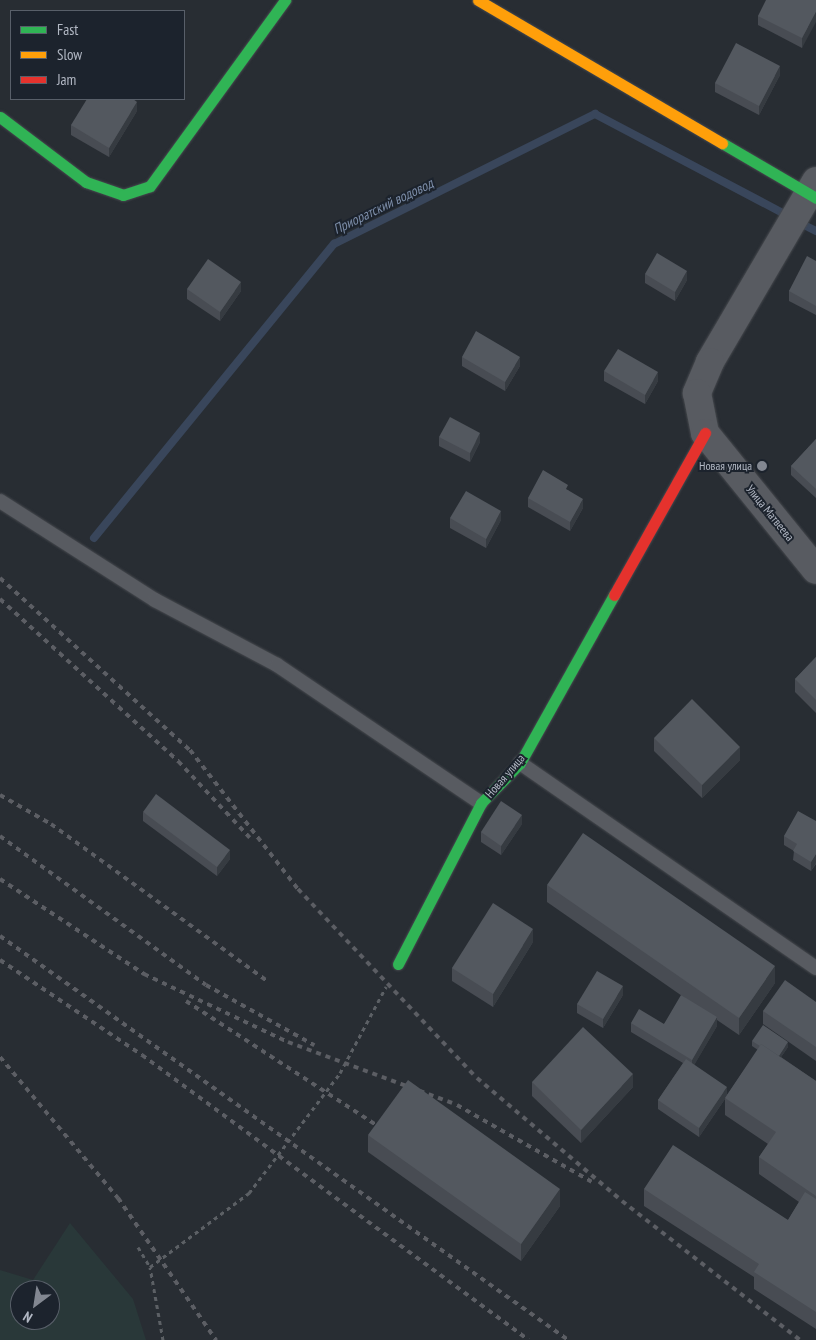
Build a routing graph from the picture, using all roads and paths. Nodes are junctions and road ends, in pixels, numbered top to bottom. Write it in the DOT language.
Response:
graph roads {
  1 [pos="285,0"];
  2 [pos="478,0"];
  3 [pos="0,117"];
  4 [pos="814,191"];
  5 [pos="705,433"];
  6 [pos="0,501"];
  7 [pos="816,570"];
  8 [pos="520,763"];
  9 [pos="481,804"];
  10 [pos="398,964"];
  11 [pos="816,968"];
  12 [pos="138,1247"];
  13 [pos="150,1267"];
  14 [pos="163,1340"];
  1 -- 3 [label="street"];
  2 -- 4 [label="street"];
  4 -- 5 [label="street"];
  5 -- 7 [label="street, Улица Матвеева"];
  5 -- 8 [label="street, Новая улица"];
  6 -- 9 [label="lane"];
  8 -- 9 [label="street, Новая улица"];
  8 -- 11 [label="lane"];
  9 -- 10 [label="street, Новая улица"];
  10 -- 13 [label="path"];
  12 -- 13 [label="path"];
  13 -- 14 [label="path"];
}
